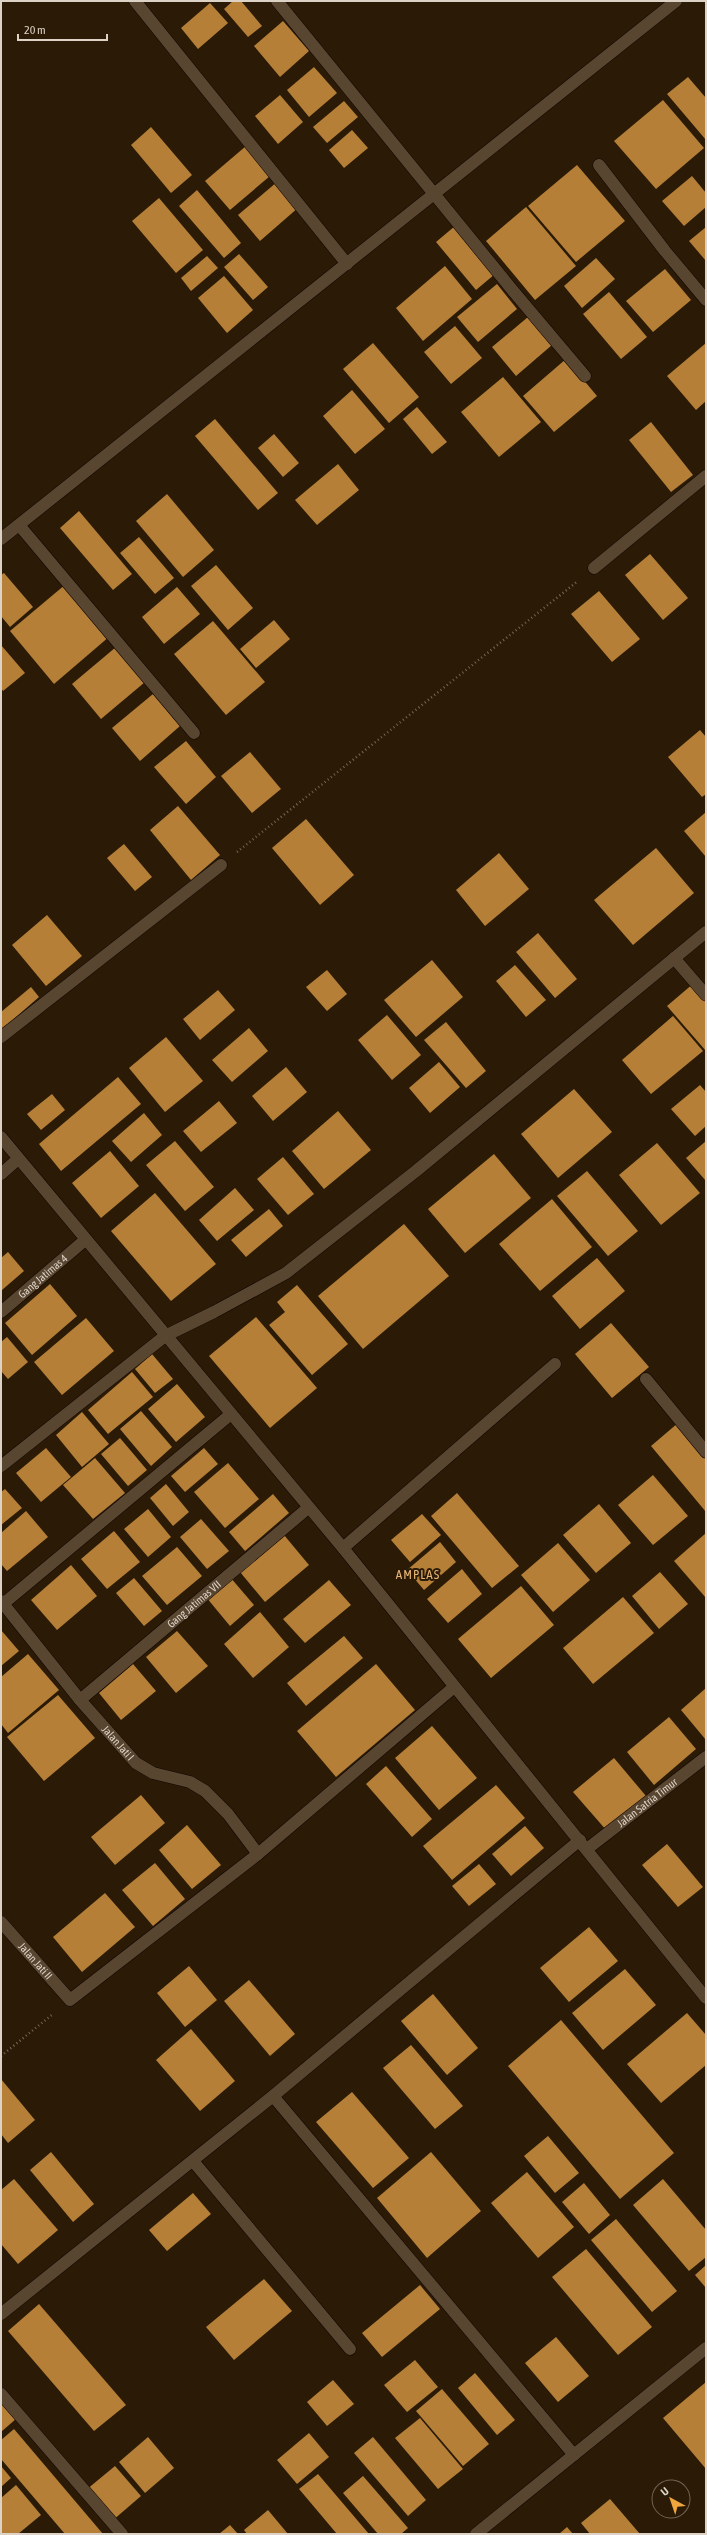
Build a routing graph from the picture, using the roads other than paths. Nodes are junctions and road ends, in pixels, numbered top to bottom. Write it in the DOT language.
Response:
graph roads {
  1 [pos="135,1"];
  2 [pos="277,1"];
  3 [pos="676,1"];
  4 [pos="599,165"];
  5 [pos="435,194"];
  6 [pos="347,264"];
  7 [pos="706,300"];
  8 [pos="585,376"];
  9 [pos="706,476"];
  10 [pos="19,525"];
  11 [pos="1,539"];
  12 [pos="594,568"];
  13 [pos="194,733"];
  14 [pos="221,865"];
  15 [pos="706,932"];
  16 [pos="674,958"];
  17 [pos="706,994"];
  18 [pos="1,1038"];
  19 [pos="1,1137"];
  20 [pos="18,1159"];
  21 [pos="1,1174"];
  22 [pos="85,1240"];
  23 [pos="1,1312"];
  24 [pos="165,1336"];
  25 [pos="555,1364"];
  26 [pos="646,1379"];
  27 [pos="232,1414"];
  28 [pos="706,1452"];
  29 [pos="1,1466"];
  30 [pos="308,1508"];
  31 [pos="343,1548"];
  32 [pos="2,1602"];
  33 [pos="454,1687"];
  34 [pos="80,1700"];
  35 [pos="706,1757"];
  36 [pos="584,1844"];
  37 [pos="258,1854"];
  38 [pos="1,1922"];
  39 [pos="706,1998"];
  40 [pos="274,2096"];
  41 [pos="193,2161"];
  42 [pos="1,2314"];
  43 [pos="706,2348"];
  44 [pos="350,2350"];
  45 [pos="1,2394"];
  46 [pos="574,2455"];
  47 [pos="122,2534"];
  48 [pos="476,2534"];
  1 -- 6 [label="street"];
  2 -- 5 [label="street"];
  3 -- 5 [label="street"];
  4 -- 7 [label="street"];
  5 -- 6 [label="street"];
  5 -- 8 [label="street"];
  6 -- 10 [label="street"];
  9 -- 12 [label="street"];
  10 -- 11 [label="street"];
  10 -- 13 [label="street"];
  14 -- 18 [label="street"];
  15 -- 16 [label="street"];
  16 -- 17 [label="street"];
  16 -- 24 [label="street"];
  19 -- 20 [label="street"];
  20 -- 21 [label="street"];
  20 -- 22 [label="street"];
  22 -- 23 [label="street, Gang Jatimas 4"];
  22 -- 24 [label="street"];
  24 -- 27 [label="street"];
  24 -- 29 [label="street"];
  25 -- 31 [label="street"];
  26 -- 28 [label="street"];
  27 -- 30 [label="street"];
  27 -- 32 [label="street"];
  30 -- 31 [label="street"];
  30 -- 34 [label="street, Gang Jatimas VII"];
  31 -- 33 [label="street"];
  32 -- 34 [label="street, Jalan Jati I"];
  33 -- 36 [label="street"];
  33 -- 37 [label="street"];
  34 -- 37 [label="street, Jalan Jati I"];
  35 -- 36 [label="street, Jalan Satria Timur"];
  36 -- 39 [label="street"];
  36 -- 40 [label="street, Jalan Satria Timur"];
  37 -- 38 [label="street, Jalan Jati II"];
  40 -- 41 [label="street, Jalan Satria Timur"];
  40 -- 46 [label="street"];
  41 -- 42 [label="street, Jalan Satria Timur"];
  41 -- 44 [label="street"];
  43 -- 46 [label="street"];
  45 -- 47 [label="street"];
  46 -- 48 [label="street"];
}
